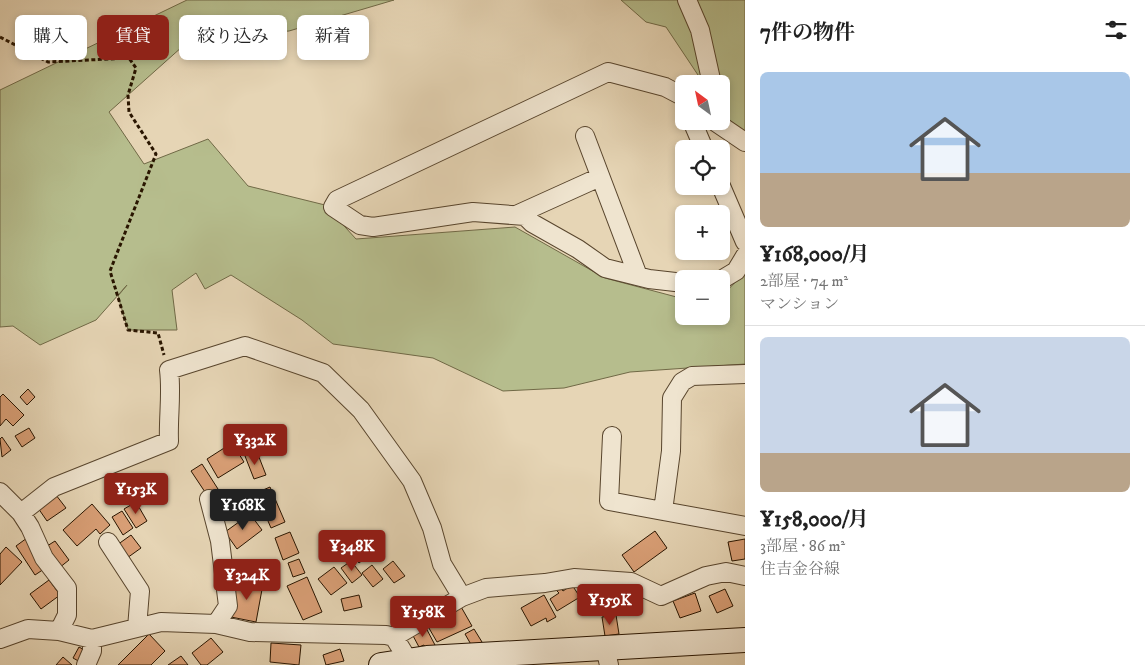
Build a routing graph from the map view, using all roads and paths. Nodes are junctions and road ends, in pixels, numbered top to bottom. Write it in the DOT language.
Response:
graph roads {
  1 [pos="687,0"];
  2 [pos="0,37"];
  3 [pos="710,75"];
  4 [pos="675,93"];
  5 [pos="728,130"];
  6 [pos="585,136"];
  7 [pos="745,142"];
  8 [pos="600,177"];
  9 [pos="725,195"];
  10 [pos="516,215"];
  11 [pos="745,242"];
  12 [pos="745,256"];
  13 [pos="730,275"];
  14 [pos="638,276"];
  15 [pos="675,282"];
  16 [pos="169,370"];
  17 [pos="745,374"];
  18 [pos="612,436"];
  19 [pos="0,492"];
  20 [pos="209,499"];
  21 [pos="663,511"];
  22 [pos="20,513"];
  23 [pos="745,526"];
  24 [pos="108,542"];
  25 [pos="745,576"];
  26 [pos="462,597"];
  27 [pos="216,624"];
  28 [pos="137,628"];
  29 [pos="59,631"];
  30 [pos="394,637"];
  31 [pos="0,639"];
  32 [pos="92,639"];
  33 [pos="745,640"];
  34 [pos="607,657"];
  35 [pos="408,660"];
  36 [pos="86,665"];
  37 [pos="381,665"];
  1 -- 3 [label="street"];
  2 -- 16 [label="path"];
  4 -- 10 [label="street"];
  5 -- 7 [label="street"];
  6 -- 8 [label="street"];
  8 -- 10 [label="street"];
  8 -- 14 [label="street"];
  9 -- 11 [label="street"];
  10 -- 14 [label="street"];
  12 -- 13 [label="street"];
  14 -- 15 [label="street"];
  16 -- 22 [label="street"];
  16 -- 26 [label="street"];
  17 -- 21 [label="street"];
  18 -- 21 [label="street"];
  19 -- 22 [label="street"];
  20 -- 27 [label="street"];
  21 -- 23 [label="street"];
  22 -- 29 [label="street"];
  24 -- 28 [label="street"];
  25 -- 26 [label="street"];
  26 -- 30 [label="street"];
  27 -- 28 [label="street"];
  27 -- 30 [label="street"];
  28 -- 32 [label="street"];
  29 -- 31 [label="street"];
  29 -- 32 [label="street"];
  30 -- 35 [label="street"];
  32 -- 36 [label="street"];
  33 -- 34 [label="main road"];
  34 -- 35 [label="main road"];
  35 -- 37 [label="main road"];
}
